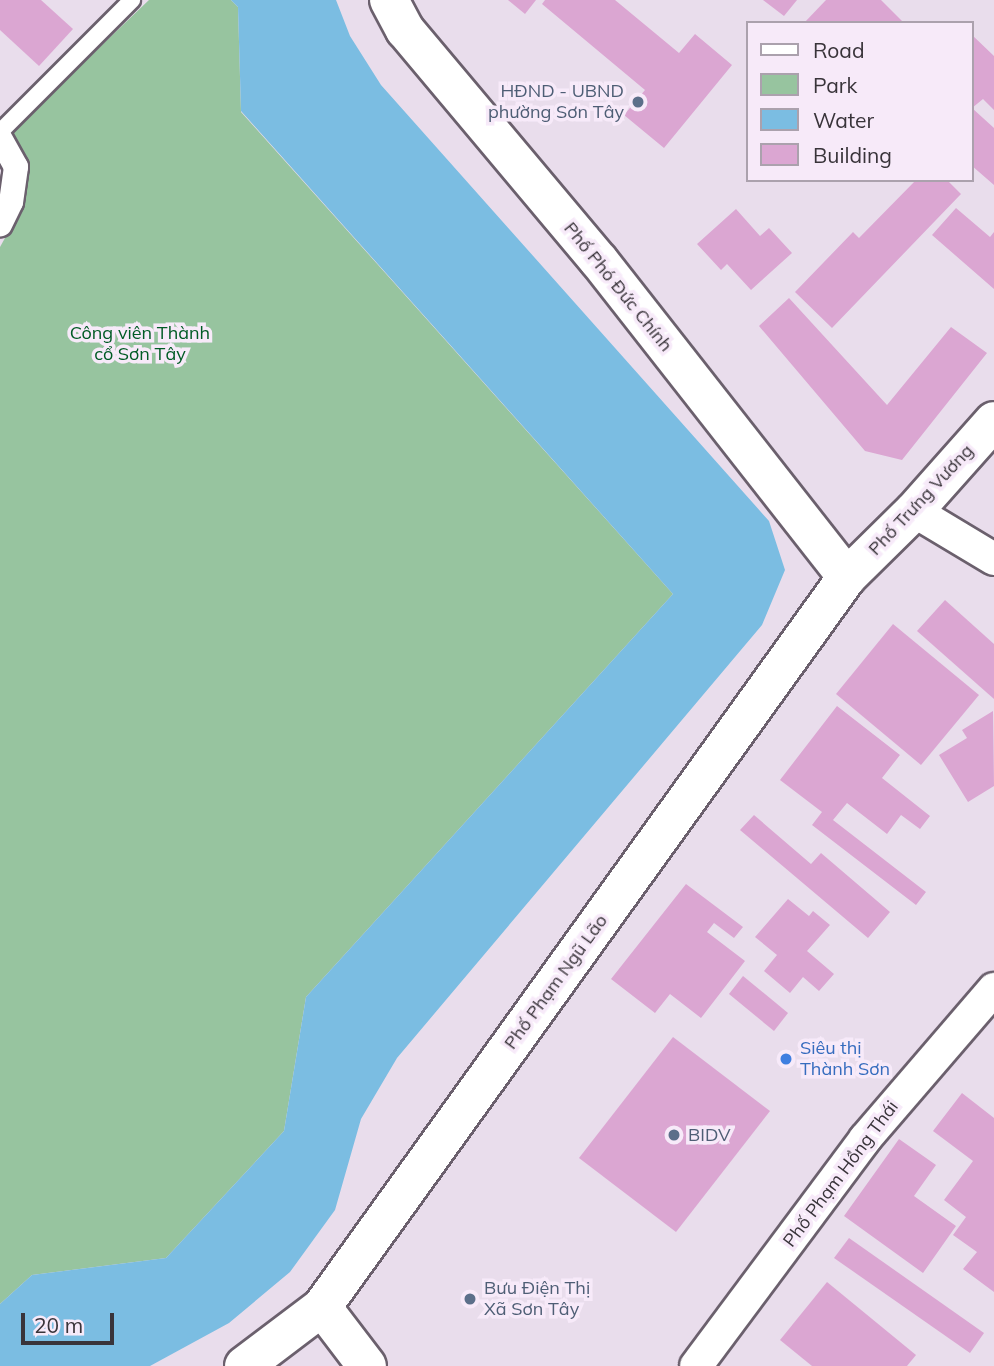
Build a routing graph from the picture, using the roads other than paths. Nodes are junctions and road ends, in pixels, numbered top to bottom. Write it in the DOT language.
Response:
graph roads {
  1 [pos="132,0"];
  2 [pos="389,0"];
  3 [pos="0,132"];
  4 [pos="0,138"];
  5 [pos="0,226"];
  6 [pos="994,421"];
  7 [pos="914,511"];
  8 [pos="994,559"];
  9 [pos="847,577"];
  10 [pos="994,989"];
  11 [pos="322,1307"];
  12 [pos="244,1366"];
  13 [pos="367,1366"];
  14 [pos="696,1366"];
  1 -- 3 [label="lane"];
  2 -- 9 [label="main road, Phố Phó Đức Chính"];
  4 -- 5 [label="street"];
  6 -- 7 [label="main road, Phố Trưng Vương"];
  7 -- 8 [label="street"];
  7 -- 9 [label="main road, Phố Trưng Vương"];
  9 -- 11 [label="main road, Phố Phạm Ngũ Lão"];
  10 -- 14 [label="street, Phố Phạm Hồng Thái"];
  11 -- 12 [label="main road, Phố Phạm Ngũ Lão"];
  11 -- 13 [label="main road"];
}
